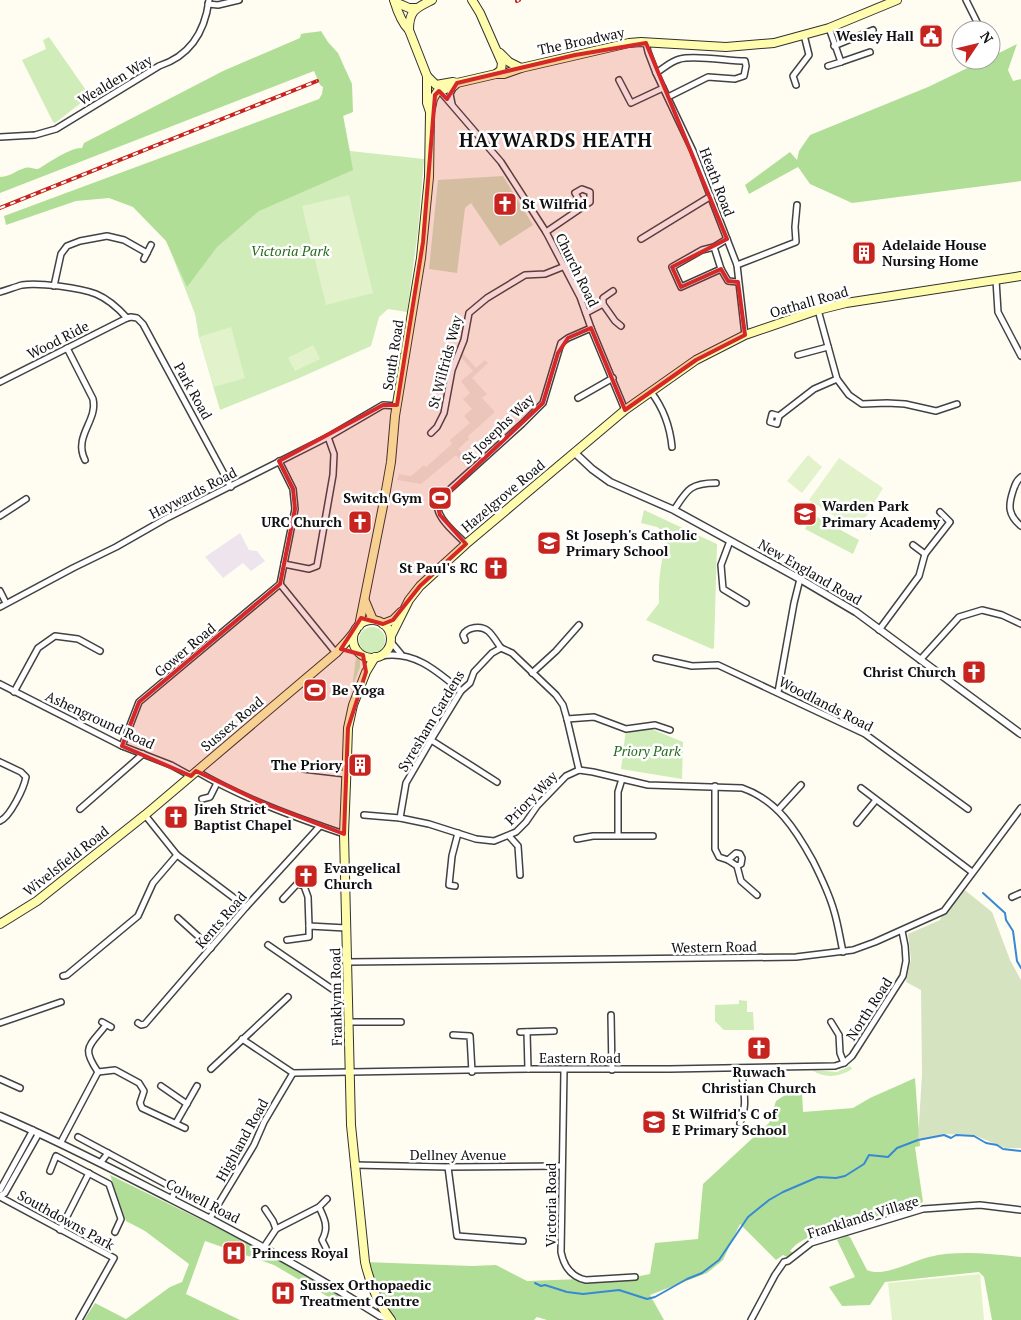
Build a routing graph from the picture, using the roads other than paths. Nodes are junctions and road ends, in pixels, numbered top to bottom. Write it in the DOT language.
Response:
graph roads {
  1 [pos="239,0"];
  2 [pos="432,0"];
  3 [pos="472,0"];
  4 [pos="897,0"];
  5 [pos="966,0"];
  6 [pos="394,1"];
  7 [pos="208,2"];
  8 [pos="416,8"];
  9 [pos="976,20"];
  10 [pos="829,28"];
  11 [pos="409,30"];
  12 [pos="874,30"];
  13 [pos="804,35"];
  14 [pos="646,43"];
  15 [pos="834,46"];
  16 [pos="498,52"];
  17 [pos="870,52"];
  18 [pos="841,62"];
  19 [pos="828,66"];
  20 [pos="521,68"];
  21 [pos="656,73"];
  22 [pos="496,74"];
  23 [pos="427,76"];
  24 [pos="618,80"];
  25 [pos="456,85"];
  26 [pos="796,85"];
  27 [pos="437,87"];
  28 [pos="663,88"];
  29 [pos="668,97"];
  30 [pos="452,104"];
  31 [pos="430,112"];
  32 [pos="0,137"];
  33 [pos="711,196"];
  34 [pos="583,206"];
  35 [pos="798,206"];
  36 [pos="546,232"];
  37 [pos="727,238"];
  38 [pos="641,239"];
  39 [pos="151,245"];
  40 [pos="714,247"];
  41 [pos="147,253"];
  42 [pos="144,259"];
  43 [pos="737,265"];
  44 [pos="565,266"];
  45 [pos="721,269"];
  46 [pos="1021,276"];
  47 [pos="996,280"];
  48 [pos="738,282"];
  49 [pos="54,286"];
  50 [pos="613,291"];
  51 [pos="0,292"];
  52 [pos="603,304"];
  53 [pos="818,310"];
  54 [pos="586,314"];
  55 [pos="127,318"];
  56 [pos="621,326"];
  57 [pos="591,328"];
  58 [pos="745,335"];
  59 [pos="828,347"];
  60 [pos="67,348"];
  61 [pos="798,355"];
  62 [pos="1021,356"];
  63 [pos="613,378"];
  64 [pos="837,379"];
  65 [pos="0,382"];
  66 [pos="651,392"];
  67 [pos="578,398"];
  68 [pos="957,404"];
  69 [pos="397,406"];
  70 [pos="625,410"];
  71 [pos="779,416"];
  72 [pos="431,433"];
  73 [pos="328,437"];
  74 [pos="672,447"];
  75 [pos="575,453"];
  76 [pos="85,460"];
  77 [pos="279,462"];
  78 [pos="1021,478"];
  79 [pos="716,483"];
  80 [pos="231,487"];
  81 [pos="26,499"];
  82 [pos="674,510"];
  83 [pos="940,512"];
  84 [pos="0,516"];
  85 [pos="1021,526"];
  86 [pos="730,541"];
  87 [pos="466,544"];
  88 [pos="913,545"];
  89 [pos="925,554"];
  90 [pos="284,564"];
  91 [pos="800,579"];
  92 [pos="280,584"];
  93 [pos="0,591"];
  94 [pos="365,601"];
  95 [pos="746,603"];
  96 [pos="6,604"];
  97 [pos="0,607"];
  98 [pos="405,609"];
  99 [pos="373,620"];
  100 [pos="382,624"];
  101 [pos="1021,624"];
  102 [pos="579,625"];
  103 [pos="357,628"];
  104 [pos="879,630"];
  105 [pos="391,639"];
  106 [pos="465,640"];
  107 [pos="500,648"];
  108 [pos="100,651"];
  109 [pos="336,653"];
  110 [pos="360,653"];
  111 [pos="401,654"];
  112 [pos="378,656"];
  113 [pos="656,658"];
  114 [pos="920,660"];
  115 [pos="366,672"];
  116 [pos="532,673"];
  117 [pos="0,684"];
  118 [pos="461,691"];
  119 [pos="14,692"];
  120 [pos="778,692"];
  121 [pos="567,718"];
  122 [pos="670,730"];
  123 [pos="1021,734"];
  124 [pos="431,740"];
  125 [pos="122,746"];
  126 [pos="143,754"];
  127 [pos="0,762"];
  128 [pos="303,769"];
  129 [pos="579,770"];
  130 [pos="194,773"];
  131 [pos="346,774"];
  132 [pos="622,779"];
  133 [pos="497,782"];
  134 [pos="217,783"];
  135 [pos="801,785"];
  136 [pos="715,786"];
  137 [pos="861,788"];
  138 [pos="202,799"];
  139 [pos="876,800"];
  140 [pos="1021,808"];
  141 [pos="80,809"];
  142 [pos="968,809"];
  143 [pos="778,810"];
  144 [pos="145,815"];
  145 [pos="364,815"];
  146 [pos="400,818"];
  147 [pos="0,821"];
  148 [pos="857,823"];
  149 [pos="320,826"];
  150 [pos="458,833"];
  151 [pos="344,834"];
  152 [pos="618,835"];
  153 [pos="509,836"];
  154 [pos="653,836"];
  155 [pos="577,839"];
  156 [pos="177,855"];
  157 [pos="728,860"];
  158 [pos="737,866"];
  159 [pos="972,872"];
  160 [pos="520,875"];
  161 [pos="455,886"];
  162 [pos="1021,893"];
  163 [pos="756,895"];
  164 [pos="1012,897"];
  165 [pos="283,899"];
  166 [pos="246,907"];
  167 [pos="178,918"];
  168 [pos="0,924"];
  169 [pos="309,926"];
  170 [pos="346,928"];
  171 [pos="902,931"];
  172 [pos="287,940"];
  173 [pos="268,946"];
  174 [pos="211,948"];
  175 [pos="843,952"];
  176 [pos="348,962"];
  177 [pos="63,976"];
  178 [pos="288,996"];
  179 [pos="348,1000"];
  180 [pos="61,1002"];
  181 [pos="611,1015"];
  182 [pos="349,1022"];
  183 [pos="401,1022"];
  184 [pos="831,1022"];
  185 [pos="0,1023"];
  186 [pos="138,1023"];
  187 [pos="106,1025"];
  188 [pos="554,1031"];
  189 [pos="520,1032"];
  190 [pos="527,1032"];
  191 [pos="453,1035"];
  192 [pos="242,1039"];
  193 [pos="844,1063"];
  194 [pos="742,1068"];
  195 [pos="211,1069"];
  196 [pos="528,1069"];
  197 [pos="564,1070"];
  198 [pos="612,1070"];
  199 [pos="98,1072"];
  200 [pos="472,1072"];
  201 [pos="293,1073"];
  202 [pos="350,1073"];
  203 [pos="0,1079"];
  204 [pos="161,1086"];
  205 [pos="197,1086"];
  206 [pos="20,1088"];
  207 [pos="186,1104"];
  208 [pos="0,1116"];
  209 [pos="176,1123"];
  210 [pos="740,1123"];
  211 [pos="185,1128"];
  212 [pos="36,1131"];
  213 [pos="78,1137"];
  214 [pos="61,1142"];
  215 [pos="108,1153"];
  216 [pos="102,1162"];
  217 [pos="354,1165"];
  218 [pos="561,1166"];
  219 [pos="448,1167"];
  220 [pos="50,1171"];
  221 [pos="89,1174"];
  222 [pos="0,1190"];
  223 [pos="0,1196"];
  224 [pos="172,1199"];
  225 [pos="327,1199"];
  226 [pos="319,1207"];
  227 [pos="265,1209"];
  228 [pos="1021,1210"];
  229 [pos="210,1218"];
  230 [pos="276,1229"];
  231 [pos="60,1230"];
  232 [pos="115,1232"];
  233 [pos="523,1241"];
  234 [pos="264,1247"];
  235 [pos="326,1248"];
  236 [pos="635,1277"];
  237 [pos="390,1319"];
  238 [pos="79,1320"];
  239 [pos="751,1320"];
  1 -- 7 [label="street"];
  2 -- 8 [label="main road"];
  3 -- 16 [label="main road"];
  4 -- 10 [label="main road, The Broadway"];
  5 -- 9 [label="street"];
  6 -- 8 [label="main road"];
  6 -- 11 [label="main road"];
  7 -- 32 [label="street, Wealden Way"];
  8 -- 11 [label="main road"];
  10 -- 13 [label="main road, The Broadway"];
  10 -- 15 [label="street"];
  11 -- 23 [label="main road"];
  12 -- 15 [label="street"];
  13 -- 14 [label="main road, The Broadway"];
  13 -- 26 [label="street"];
  14 -- 20 [label="main road, The Broadway"];
  14 -- 21 [label="street, Heath Road"];
  15 -- 18 [label="street"];
  16 -- 20 [label="main road, The Broadway"];
  16 -- 22 [label="main road"];
  17 -- 18 [label="street"];
  18 -- 19 [label="street"];
  20 -- 22 [label="main road, The Broadway"];
  21 -- 28 [label="street, Heath Road"];
  21 -- 29 [label="street"];
  22 -- 25 [label="main road, The Broadway"];
  23 -- 27 [label="main road"];
  23 -- 31 [label="main road, South Road"];
  24 -- 28 [label="street"];
  25 -- 27 [label="main road, The Broadway"];
  25 -- 30 [label="street"];
  27 -- 30 [label="street, Church Road"];
  27 -- 31 [label="main road"];
  28 -- 29 [label="street, Heath Road"];
  29 -- 33 [label="street, Heath Road"];
  30 -- 36 [label="street, Church Road"];
  31 -- 69 [label="main road, South Road"];
  33 -- 37 [label="street, Heath Road"];
  33 -- 38 [label="street"];
  34 -- 36 [label="street"];
  35 -- 43 [label="street"];
  36 -- 44 [label="street, Church Road"];
  37 -- 40 [label="street"];
  37 -- 43 [label="street, Heath Road"];
  39 -- 41 [label="street"];
  40 -- 45 [label="street"];
  40 -- 45 [label="street"];
  41 -- 42 [label="street"];
  41 -- 49 [label="street"];
  43 -- 48 [label="street, Heath Road"];
  44 -- 54 [label="street, Church Road"];
  44 -- 72 [label="street, St Wilfrids Way"];
  45 -- 48 [label="street"];
  46 -- 47 [label="main road, Oathall Road"];
  47 -- 53 [label="main road, Oathall Road"];
  47 -- 62 [label="street"];
  48 -- 58 [label="street, Heath Road"];
  49 -- 51 [label="street"];
  49 -- 55 [label="street"];
  50 -- 52 [label="street"];
  52 -- 54 [label="street"];
  52 -- 56 [label="street"];
  53 -- 58 [label="main road, Oathall Road"];
  53 -- 59 [label="street"];
  54 -- 57 [label="street, Church Road"];
  55 -- 60 [label="street, Wood Ride"];
  55 -- 80 [label="street, Park Road"];
  57 -- 63 [label="street, Church Road"];
  57 -- 87 [label="street, St Josephs Way"];
  58 -- 66 [label="main road, Oathall Road"];
  59 -- 61 [label="street"];
  59 -- 64 [label="street"];
  60 -- 65 [label="street, Wood Ride"];
  60 -- 76 [label="street"];
  63 -- 67 [label="street"];
  63 -- 70 [label="street, Church Road"];
  64 -- 68 [label="street"];
  64 -- 71 [label="street"];
  66 -- 70 [label="main road, Oathall Road"];
  66 -- 74 [label="street"];
  69 -- 73 [label="street, Haywards Road"];
  69 -- 94 [label="main road, South Road"];
  70 -- 75 [label="main road, Hazelgrove Road"];
  73 -- 77 [label="street, Haywards Road"];
  73 -- 90 [label="street"];
  75 -- 82 [label="street, New England Road"];
  75 -- 87 [label="main road, Hazelgrove Road"];
  77 -- 80 [label="street, Haywards Road"];
  77 -- 90 [label="street"];
  78 -- 85 [label="street"];
  79 -- 82 [label="street"];
  80 -- 96 [label="street, Haywards Road"];
  81 -- 84 [label="street"];
  82 -- 86 [label="street, New England Road"];
  83 -- 89 [label="street"];
  86 -- 91 [label="street, New England Road"];
  86 -- 95 [label="street"];
  87 -- 98 [label="main road, Hazelgrove Road"];
  88 -- 89 [label="street"];
  89 -- 104 [label="street"];
  90 -- 92 [label="street"];
  91 -- 104 [label="street, New England Road"];
  91 -- 120 [label="street"];
  92 -- 109 [label="street"];
  92 -- 125 [label="street, Gower Road"];
  93 -- 96 [label="street"];
  94 -- 99 [label="main road"];
  94 -- 103 [label="main road, South Road"];
  96 -- 97 [label="street, Haywards Road"];
  98 -- 100 [label="main road, Hazelgrove Road"];
  98 -- 105 [label="main road, Hazelgrove Road"];
  99 -- 100 [label="main road"];
  99 -- 103 [label="main road"];
  100 -- 105 [label="main road"];
  101 -- 114 [label="street"];
  102 -- 116 [label="street"];
  103 -- 109 [label="main road, Sussex Road"];
  103 -- 110 [label="main road"];
  104 -- 114 [label="street, New England Road"];
  105 -- 111 [label="street"];
  105 -- 112 [label="main road"];
  106 -- 107 [label="street"];
  107 -- 116 [label="street"];
  107 -- 118 [label="street, Syresham Gardens"];
  108 -- 119 [label="street"];
  109 -- 110 [label="main road"];
  109 -- 130 [label="main road, Sussex Road"];
  110 -- 112 [label="main road"];
  110 -- 115 [label="main road"];
  111 -- 112 [label="street"];
  111 -- 118 [label="street"];
  112 -- 115 [label="main road, Franklynn Road"];
  113 -- 120 [label="street, Woodlands Road"];
  114 -- 123 [label="street, New England Road"];
  115 -- 131 [label="main road, Franklynn Road"];
  116 -- 121 [label="street"];
  117 -- 119 [label="street, Ashenground Road"];
  118 -- 124 [label="street, Syresham Gardens"];
  119 -- 125 [label="street, Ashenground Road"];
  120 -- 142 [label="street, Woodlands Road"];
  121 -- 122 [label="street"];
  121 -- 129 [label="street"];
  124 -- 133 [label="street"];
  124 -- 146 [label="street, Syresham Gardens"];
  125 -- 126 [label="street, Ashenground Road"];
  126 -- 130 [label="street, Ashenground Road"];
  126 -- 141 [label="street"];
  127 -- 147 [label="street"];
  128 -- 131 [label="street"];
  129 -- 132 [label="street"];
  129 -- 153 [label="street, Priory Way"];
  130 -- 134 [label="street, Ashenground Road"];
  130 -- 144 [label="main road, Sussex Road"];
  131 -- 151 [label="main road, Franklynn Road"];
  132 -- 136 [label="street"];
  132 -- 152 [label="street"];
  134 -- 138 [label="street"];
  134 -- 149 [label="street, Ashenground Road"];
  135 -- 143 [label="street"];
  136 -- 143 [label="street"];
  136 -- 157 [label="street"];
  137 -- 139 [label="street"];
  139 -- 148 [label="street"];
  139 -- 159 [label="street"];
  140 -- 159 [label="street, Western Road"];
  143 -- 175 [label="street"];
  144 -- 156 [label="street"];
  144 -- 168 [label="main road, Wivelsfield Road"];
  145 -- 146 [label="street, Priory Way"];
  146 -- 150 [label="street, Priory Way"];
  149 -- 151 [label="street, Ashenground Road"];
  149 -- 166 [label="street, Kents Road"];
  150 -- 153 [label="street, Priory Way"];
  150 -- 161 [label="street"];
  151 -- 170 [label="main road, Franklynn Road"];
  152 -- 154 [label="street"];
  152 -- 155 [label="street"];
  153 -- 160 [label="street"];
  156 -- 166 [label="street"];
  156 -- 177 [label="street"];
  157 -- 158 [label="street"];
  157 -- 158 [label="street"];
  158 -- 163 [label="street"];
  159 -- 171 [label="street, Western Road"];
  162 -- 164 [label="street"];
  165 -- 169 [label="street"];
  166 -- 174 [label="street, Kents Road"];
  167 -- 174 [label="street"];
  169 -- 170 [label="street"];
  169 -- 172 [label="street"];
  170 -- 176 [label="main road, Franklynn Road"];
  171 -- 175 [label="street, Western Road"];
  171 -- 193 [label="street, North Road"];
  173 -- 179 [label="street"];
  174 -- 186 [label="street, Kents Road"];
  175 -- 176 [label="street, Western Road"];
  176 -- 179 [label="main road, Franklynn Road"];
  178 -- 192 [label="street"];
  179 -- 182 [label="main road, Franklynn Road"];
  180 -- 185 [label="street"];
  181 -- 198 [label="street"];
  182 -- 183 [label="street"];
  182 -- 202 [label="main road, Franklynn Road"];
  184 -- 193 [label="street"];
  187 -- 199 [label="street"];
  188 -- 190 [label="street"];
  189 -- 190 [label="street"];
  190 -- 196 [label="street"];
  191 -- 200 [label="street"];
  192 -- 195 [label="street"];
  192 -- 201 [label="street"];
  193 -- 194 [label="street, Eastern Road"];
  194 -- 198 [label="street, Eastern Road"];
  194 -- 210 [label="street"];
  196 -- 197 [label="street, Eastern Road"];
  196 -- 200 [label="street, Eastern Road"];
  197 -- 198 [label="street, Eastern Road"];
  197 -- 218 [label="street, Victoria Road"];
  199 -- 209 [label="street"];
  199 -- 214 [label="street"];
  200 -- 202 [label="street, Eastern Road"];
  201 -- 202 [label="street, Eastern Road"];
  201 -- 229 [label="street, Highland Road"];
  202 -- 217 [label="main road, Franklynn Road"];
  203 -- 206 [label="street"];
  204 -- 207 [label="street"];
  205 -- 207 [label="street"];
  207 -- 209 [label="street"];
  208 -- 212 [label="street, Colwell Road"];
  209 -- 211 [label="street"];
  212 -- 214 [label="street, Colwell Road"];
  212 -- 222 [label="street, Southdowns Park"];
  212 -- 223 [label="street, Southdowns Park"];
  213 -- 215 [label="street"];
  214 -- 216 [label="street, Colwell Road"];
  215 -- 216 [label="street"];
  215 -- 224 [label="street"];
  216 -- 224 [label="street, Colwell Road"];
  217 -- 219 [label="street, Dellney Avenue"];
  217 -- 237 [label="main road, Franklynn Road"];
  218 -- 219 [label="street, Dellney Avenue"];
  218 -- 236 [label="street, Victoria Road"];
  219 -- 233 [label="street"];
  220 -- 221 [label="street"];
  221 -- 231 [label="street"];
  221 -- 232 [label="street"];
  223 -- 231 [label="street, Southdowns Park"];
  224 -- 229 [label="street, Colwell Road"];
  225 -- 226 [label="street"];
  226 -- 230 [label="street"];
  226 -- 235 [label="street"];
  227 -- 230 [label="street"];
  228 -- 239 [label="street, Franklands Village"];
  229 -- 234 [label="street, Colwell Road"];
  230 -- 234 [label="street"];
  231 -- 238 [label="street, Southdowns Park"];
  234 -- 237 [label="street, Colwell Road"];
}
